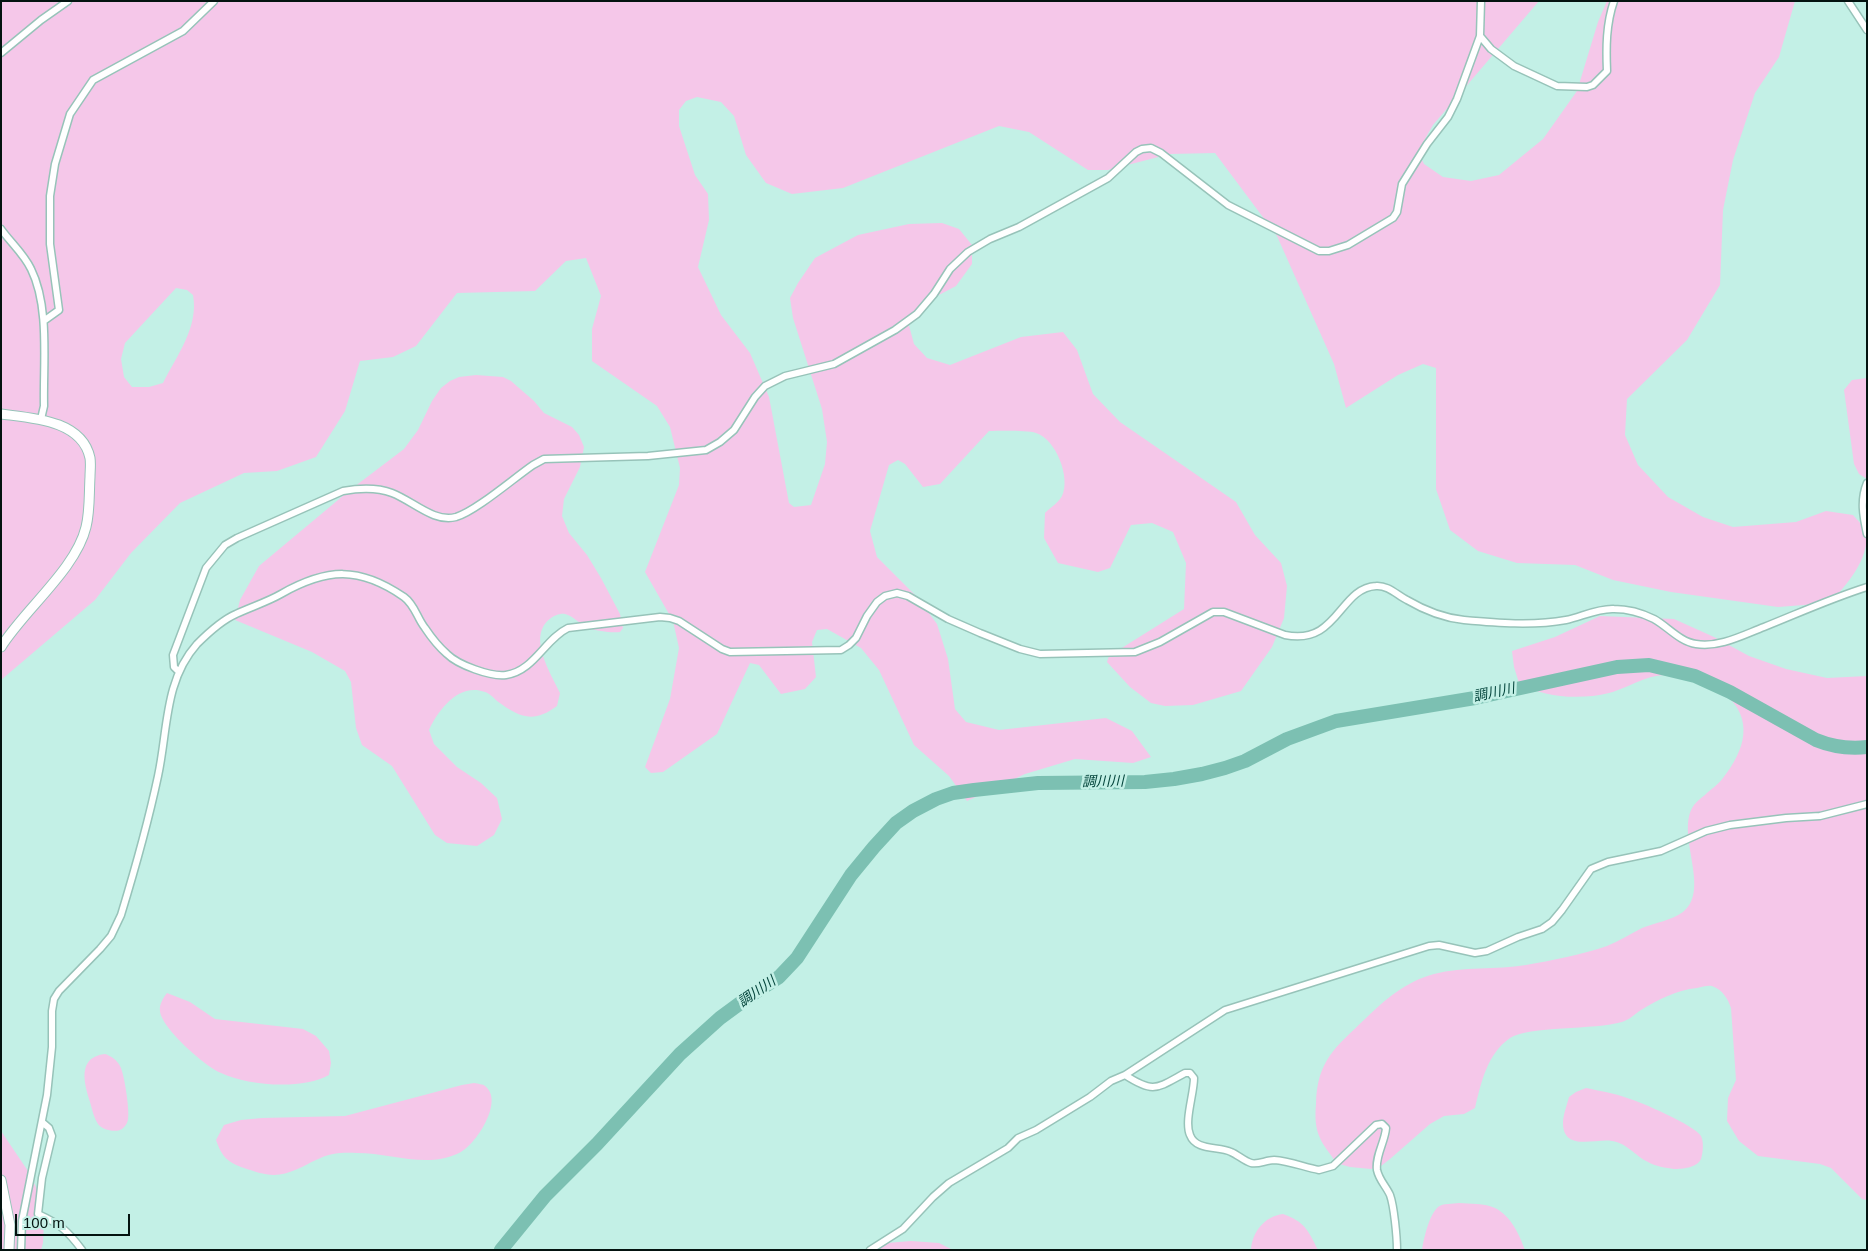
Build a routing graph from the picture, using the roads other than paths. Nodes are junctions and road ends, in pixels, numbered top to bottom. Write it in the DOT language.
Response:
graph roads {
  1 [pos="68,1"];
  2 [pos="214,1"];
  3 [pos="1481,1"];
  4 [pos="1614,1"];
  5 [pos="1848,1"];
  6 [pos="1867,30"];
  7 [pos="1480,36"];
  8 [pos="1,53"];
  9 [pos="1,229"];
  10 [pos="45,320"];
  11 [pos="1,414"];
  12 [pos="41,419"];
  13 [pos="1867,483"];
  14 [pos="1867,534"];
  15 [pos="1867,587"];
  16 [pos="1,647"];
  17 [pos="179,672"];
  18 [pos="1867,804"];
  19 [pos="1125,1075"];
  20 [pos="42,1122"];
  21 [pos="1,1180"];
  22 [pos="9,1250"];
  23 [pos="21,1250"];
  24 [pos="82,1250"];
  25 [pos="870,1250"];
  26 [pos="1397,1250"];
  1 -- 8 [label="street"];
  2 -- 10 [label="street"];
  3 -- 7 [label="street"];
  4 -- 7 [label="street"];
  5 -- 6 [label="street"];
  7 -- 17 [label="street"];
  9 -- 10 [label="street"];
  10 -- 12 [label="street"];
  11 -- 12 [label="main road"];
  12 -- 16 [label="main road"];
  13 -- 14 [label="street"];
  15 -- 17 [label="street"];
  17 -- 20 [label="street"];
  18 -- 19 [label="street"];
  19 -- 25 [label="street"];
  19 -- 26 [label="street"];
  20 -- 23 [label="street"];
  20 -- 24 [label="street"];
  21 -- 22 [label="main road"];
}
